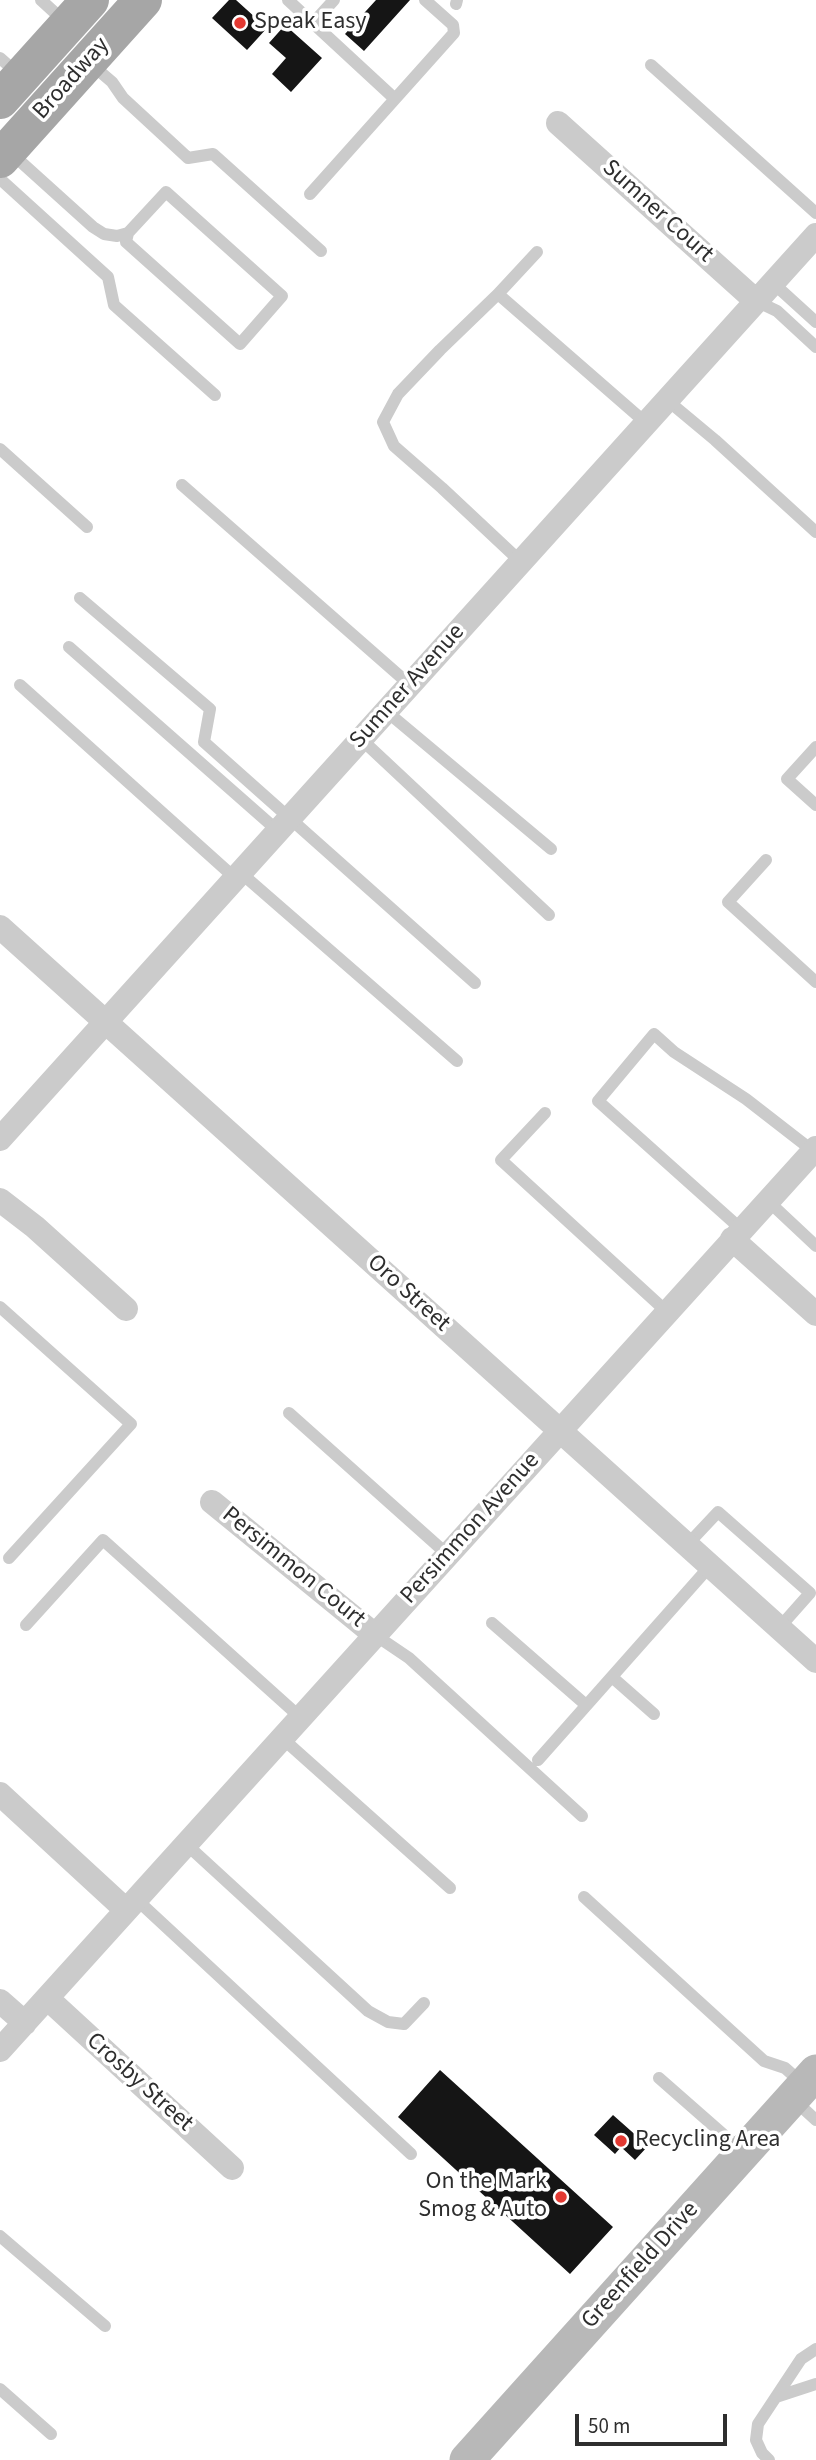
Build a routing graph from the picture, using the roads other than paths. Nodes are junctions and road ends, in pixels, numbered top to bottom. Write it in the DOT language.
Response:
graph roads {
  1 [pos="143,0"];
  2 [pos="288,0"];
  3 [pos="334,0"];
  4 [pos="425,0"];
  5 [pos="66,8"];
  6 [pos="313,23"];
  7 [pos="88,61"];
  8 [pos="652,65"];
  9 [pos="7,78"];
  10 [pos="395,99"];
  11 [pos="558,123"];
  12 [pos="3,163"];
  13 [pos="310,194"];
  14 [pos="816,214"];
  15 [pos="128,233"];
  16 [pos="816,235"];
  17 [pos="321,251"];
  18 [pos="537,252"];
  19 [pos="764,292"];
  20 [pos="498,294"];
  21 [pos="816,322"];
  22 [pos="816,347"];
  23 [pos="215,395"];
  24 [pos="667,400"];
  25 [pos="646,423"];
  26 [pos="0,449"];
  27 [pos="182,485"];
  28 [pos="87,527"];
  29 [pos="816,532"];
  30 [pos="521,562"];
  31 [pos="80,598"];
  32 [pos="69,647"];
  33 [pos="20,685"];
  34 [pos="410,685"];
  35 [pos="386,711"];
  36 [pos="361,739"];
  37 [pos="816,747"];
  38 [pos="816,805"];
  39 [pos="284,824"];
  40 [pos="551,849"];
  41 [pos="766,860"];
  42 [pos="238,876"];
  43 [pos="549,915"];
  44 [pos="0,927"];
  45 [pos="816,982"];
  46 [pos="475,983"];
  47 [pos="106,1022"];
  48 [pos="457,1061"];
  49 [pos="545,1113"];
  50 [pos="0,1139"];
  51 [pos="814,1150"];
  52 [pos="0,1200"];
  53 [pos="767,1200"];
  54 [pos="736,1234"];
  55 [pos="816,1246"];
  56 [pos="0,1307"];
  57 [pos="126,1309"];
  58 [pos="667,1312"];
  59 [pos="816,1314"];
  60 [pos="289,1413"];
  61 [pos="560,1430"];
  62 [pos="212,1502"];
  63 [pos="687,1545"];
  64 [pos="448,1555"];
  65 [pos="9,1558"];
  66 [pos="710,1566"];
  67 [pos="492,1623"];
  68 [pos="26,1625"];
  69 [pos="779,1628"];
  70 [pos="376,1635"];
  71 [pos="816,1661"];
  72 [pos="612,1677"];
  73 [pos="586,1705"];
  74 [pos="654,1714"];
  75 [pos="300,1718"];
  76 [pos="282,1738"];
  77 [pos="538,1760"];
  78 [pos="0,1794"];
  79 [pos="582,1816"];
  80 [pos="186,1844"];
  81 [pos="450,1888"];
  82 [pos="584,1896"];
  83 [pos="131,1904"];
  84 [pos="47,1998"];
  85 [pos="0,2001"];
  86 [pos="424,2003"];
  87 [pos="25,2022"];
  88 [pos="0,2050"];
  89 [pos="659,2078"];
  90 [pos="807,2094"];
  91 [pos="744,2153"];
  92 [pos="411,2154"];
  93 [pos="232,2168"];
  94 [pos="0,2236"];
  95 [pos="105,2326"];
  96 [pos="816,2348"];
  97 [pos="816,2384"];
  98 [pos="0,2389"];
  99 [pos="776,2397"];
  100 [pos="51,2434"];
  101 [pos="467,2460"];
  102 [pos="769,2460"];
  1 -- 7 [label="main road, Broadway"];
  2 -- 6 [label="lane"];
  3 -- 6 [label="lane"];
  4 -- 10 [label="lane"];
  5 -- 9 [label="main road, Broadway"];
  6 -- 10 [label="lane"];
  7 -- 12 [label="main road, Broadway"];
  7 -- 17 [label="lane"];
  8 -- 14 [label="lane"];
  10 -- 13 [label="lane"];
  11 -- 19 [label="street, Sumner Court"];
  12 -- 15 [label="lane"];
  12 -- 23 [label="lane"];
  15 -- 15 [label="lane"];
  16 -- 19 [label="street, Sumner Avenue"];
  18 -- 20 [label="lane"];
  19 -- 21 [label="lane"];
  19 -- 22 [label="lane"];
  19 -- 24 [label="street, Sumner Avenue"];
  20 -- 25 [label="lane"];
  20 -- 30 [label="lane"];
  24 -- 25 [label="street, Sumner Avenue"];
  24 -- 29 [label="lane"];
  25 -- 30 [label="street, Sumner Avenue"];
  26 -- 28 [label="lane"];
  27 -- 34 [label="lane"];
  30 -- 34 [label="street, Sumner Avenue"];
  31 -- 39 [label="lane"];
  32 -- 39 [label="lane"];
  33 -- 42 [label="lane"];
  34 -- 35 [label="street, Sumner Avenue"];
  35 -- 36 [label="street, Sumner Avenue"];
  35 -- 40 [label="lane"];
  36 -- 39 [label="street, Sumner Avenue"];
  36 -- 43 [label="lane"];
  37 -- 38 [label="lane"];
  39 -- 42 [label="street, Sumner Avenue"];
  39 -- 46 [label="lane"];
  41 -- 45 [label="lane"];
  42 -- 47 [label="street, Sumner Avenue"];
  42 -- 48 [label="lane"];
  44 -- 47 [label="street, Oro Street"];
  47 -- 50 [label="street, Sumner Avenue"];
  47 -- 61 [label="street, Oro Street"];
  49 -- 58 [label="lane"];
  51 -- 53 [label="street, Persimmon Avenue"];
  51 -- 54 [label="lane"];
  52 -- 57 [label="street"];
  53 -- 54 [label="street, Persimmon Avenue"];
  53 -- 55 [label="lane"];
  54 -- 58 [label="street, Persimmon Avenue"];
  54 -- 59 [label="street"];
  56 -- 65 [label="lane"];
  58 -- 61 [label="street, Persimmon Avenue"];
  60 -- 64 [label="lane"];
  61 -- 63 [label="street, Oro Street"];
  61 -- 64 [label="street, Persimmon Avenue"];
  62 -- 70 [label="street, Persimmon Court"];
  63 -- 66 [label="street, Oro Street"];
  63 -- 69 [label="lane"];
  64 -- 70 [label="street, Persimmon Avenue"];
  66 -- 69 [label="street, Oro Street"];
  66 -- 72 [label="lane"];
  67 -- 73 [label="lane"];
  68 -- 75 [label="lane"];
  69 -- 71 [label="street, Oro Street"];
  70 -- 75 [label="street, Persimmon Avenue"];
  70 -- 79 [label="lane"];
  72 -- 73 [label="lane"];
  72 -- 74 [label="lane"];
  73 -- 77 [label="lane"];
  75 -- 76 [label="street, Persimmon Avenue"];
  76 -- 80 [label="street, Persimmon Avenue"];
  76 -- 81 [label="lane"];
  78 -- 83 [label="street"];
  80 -- 83 [label="street, Persimmon Avenue"];
  80 -- 86 [label="lane"];
  82 -- 90 [label="lane"];
  83 -- 84 [label="street, Persimmon Avenue"];
  83 -- 92 [label="lane"];
  84 -- 87 [label="street"];
  84 -- 93 [label="street, Crosby Street"];
  85 -- 87 [label="street"];
  87 -- 88 [label="street"];
  89 -- 91 [label="lane"];
  90 -- 91 [label="main road, Greenfield Drive"];
  91 -- 101 [label="main road, Greenfield Drive"];
  94 -- 95 [label="lane"];
  96 -- 99 [label="lane"];
  97 -- 99 [label="lane"];
  98 -- 100 [label="lane"];
  99 -- 102 [label="lane"];
}
